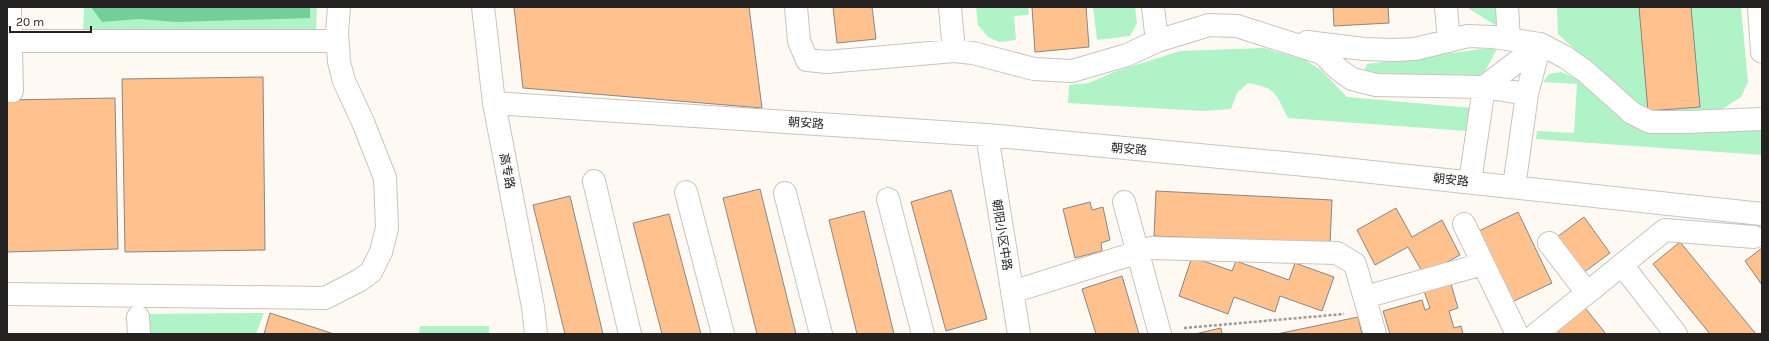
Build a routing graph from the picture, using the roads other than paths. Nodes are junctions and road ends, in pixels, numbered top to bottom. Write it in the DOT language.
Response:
graph roads {
  1 [pos="10,7"];
  2 [pos="339,7"];
  3 [pos="483,7"];
  4 [pos="796,7"];
  5 [pos="950,7"];
  6 [pos="1153,7"];
  7 [pos="1446,7"];
  8 [pos="1507,7"];
  9 [pos="1759,7"];
  10 [pos="1279,39"];
  11 [pos="1509,39"];
  12 [pos="9,41"];
  13 [pos="337,41"];
  14 [pos="1157,41"];
  15 [pos="1449,41"];
  16 [pos="1540,44"];
  17 [pos="954,51"];
  18 [pos="1762,52"];
  19 [pos="1484,87"];
  20 [pos="7,91"];
  21 [pos="1527,94"];
  22 [pos="494,103"];
  23 [pos="1762,119"];
  24 [pos="987,135"];
  25 [pos="594,181"];
  26 [pos="1470,182"];
  27 [pos="1514,187"];
  28 [pos="686,192"];
  29 [pos="785,193"];
  30 [pos="888,199"];
  31 [pos="1124,202"];
  32 [pos="1762,214"];
  33 [pos="1464,224"];
  34 [pos="1754,237"];
  35 [pos="1549,243"];
  36 [pos="1138,252"];
  37 [pos="1483,264"];
  38 [pos="1622,265"];
  39 [pos="1012,292"];
  40 [pos="1587,293"];
  41 [pos="7,294"];
  42 [pos="1367,305"];
  43 [pos="1159,332"];
  44 [pos="536,334"];
  45 [pos="630,334"];
  46 [pos="723,334"];
  47 [pos="821,334"];
  48 [pos="923,334"];
  49 [pos="1018,334"];
  50 [pos="1375,334"];
  51 [pos="1517,334"];
  52 [pos="1536,334"];
  53 [pos="1676,334"];
  1 -- 12 [label="street"];
  2 -- 13 [label="street"];
  3 -- 22 [label="street, 高专路"];
  4 -- 17 [label="street"];
  5 -- 17 [label="street"];
  6 -- 14 [label="street"];
  7 -- 15 [label="street"];
  8 -- 11 [label="street"];
  9 -- 18 [label="street"];
  10 -- 14 [label="street"];
  10 -- 15 [label="street"];
  10 -- 19 [label="street"];
  11 -- 15 [label="street"];
  11 -- 16 [label="street"];
  12 -- 13 [label="street"];
  12 -- 20 [label="street"];
  13 -- 41 [label="street"];
  14 -- 17 [label="street"];
  16 -- 19 [label="street"];
  16 -- 21 [label="street"];
  16 -- 23 [label="street"];
  19 -- 21 [label="street"];
  19 -- 26 [label="street"];
  21 -- 27 [label="street"];
  22 -- 24 [label="street, 朝安路"];
  22 -- 44 [label="street, 高专路"];
  24 -- 26 [label="street, 朝安路"];
  24 -- 39 [label="street, 朝阳小区中路"];
  25 -- 45 [label="street"];
  26 -- 27 [label="street, 朝安路"];
  27 -- 32 [label="street, 朝安路"];
  28 -- 46 [label="street"];
  29 -- 47 [label="street"];
  30 -- 48 [label="street"];
  31 -- 36 [label="street"];
  33 -- 37 [label="street"];
  34 -- 38 [label="street"];
  35 -- 40 [label="street"];
  36 -- 39 [label="street"];
  36 -- 42 [label="street"];
  36 -- 43 [label="street"];
  37 -- 42 [label="street"];
  37 -- 51 [label="street"];
  38 -- 40 [label="street"];
  38 -- 53 [label="street"];
  39 -- 49 [label="street, 朝阳小区中路"];
  40 -- 52 [label="street"];
  42 -- 50 [label="street"];
}
